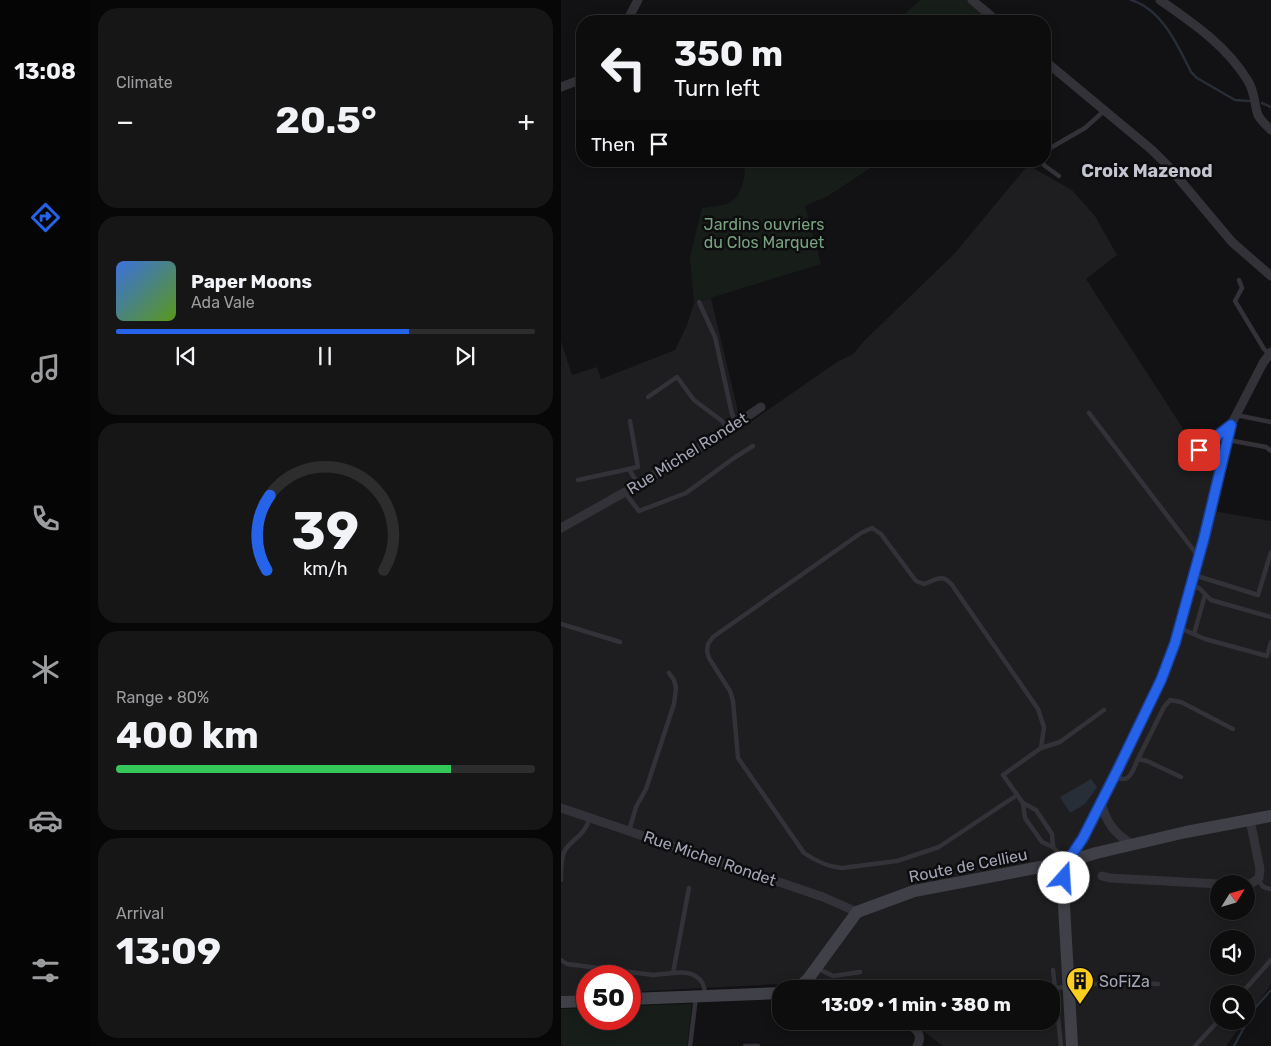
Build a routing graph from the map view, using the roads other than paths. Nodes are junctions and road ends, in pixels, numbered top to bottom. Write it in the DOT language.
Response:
graph roads {
  1 [pos="638,0"];
  2 [pos="1160,0"];
  3 [pos="973,3"];
  4 [pos="630,15"];
  5 [pos="989,15"];
  6 [pos="1051,66"];
  7 [pos="576,81"];
  8 [pos="561,87"];
  9 [pos="1105,110"];
  10 [pos="1271,130"];
  11 [pos="1051,148"];
  12 [pos="1046,167"];
  13 [pos="1059,176"];
  14 [pos="1271,276"];
  15 [pos="1239,280"];
  16 [pos="699,302"];
  17 [pos="1270,353"];
  18 [pos="648,397"];
  19 [pos="761,407"];
  20 [pos="1089,413"];
  21 [pos="1236,415"];
  22 [pos="630,421"];
  23 [pos="1271,422"];
  24 [pos="737,424"];
  25 [pos="1231,425"];
  26 [pos="728,430"];
  27 [pos="1227,440"];
  28 [pos="753,446"];
  29 [pos="1199,450"];
  30 [pos="1271,451"];
  31 [pos="629,469"];
  32 [pos="578,480"];
  33 [pos="639,485"];
  34 [pos="625,493"];
  35 [pos="561,528"];
  36 [pos="1271,552"];
  37 [pos="1199,558"];
  38 [pos="1195,575"];
  39 [pos="1191,586"];
  40 [pos="1205,595"];
  41 [pos="1271,617"];
  42 [pos="561,624"];
  43 [pos="1180,628"];
  44 [pos="1195,634"];
  45 [pos="620,642"];
  46 [pos="1271,642"];
  47 [pos="669,674"];
  48 [pos="1104,710"];
  49 [pos="1233,729"];
  50 [pos="1041,748"];
  51 [pos="1139,759"];
  52 [pos="1114,776"];
  53 [pos="1181,777"];
  54 [pos="1017,795"];
  55 [pos="1101,802"];
  56 [pos="1023,803"];
  57 [pos="561,808"];
  58 [pos="1271,816"];
  59 [pos="590,818"];
  60 [pos="1249,820"];
  61 [pos="629,831"];
  62 [pos="1133,845"];
  63 [pos="1053,847"];
  64 [pos="1067,862"];
  65 [pos="1102,876"];
  66 [pos="1259,878"];
  67 [pos="561,880"];
  68 [pos="1255,881"];
  69 [pos="1210,884"];
  70 [pos="689,888"];
  71 [pos="1271,888"];
  72 [pos="857,912"];
  73 [pos="561,960"];
  74 [pos="1271,960"];
  75 [pos="816,968"];
  76 [pos="1053,970"];
  77 [pos="860,972"];
  78 [pos="673,973"];
  79 [pos="805,980"];
  80 [pos="1053,980"];
  81 [pos="1158,984"];
  82 [pos="1249,985"];
  83 [pos="1068,987"];
  84 [pos="1060,988"];
  85 [pos="772,993"];
  86 [pos="701,996"];
  87 [pos="641,999"];
  88 [pos="576,1001"];
  89 [pos="561,1002"];
  90 [pos="916,1030"];
  91 [pos="1059,1030"];
  92 [pos="1210,1030"];
  93 [pos="691,1046"];
  94 [pos="745,1046"];
  95 [pos="758,1046"];
  96 [pos="917,1046"];
  97 [pos="1061,1046"];
  98 [pos="1072,1046"];
  99 [pos="1195,1046"];
  1 -- 4 [label="street"];
  2 -- 10 [label="street"];
  3 -- 5 [label="street"];
  6 -- 9 [label="street"];
  7 -- 8 [label="street"];
  9 -- 11 [label="lane"];
  9 -- 14 [label="street"];
  12 -- 13 [label="lane"];
  15 -- 17 [label="lane"];
  16 -- 24 [label="lane"];
  17 -- 21 [label="street"];
  18 -- 26 [label="lane"];
  19 -- 24 [label="street, Rue Michel Rondet"];
  20 -- 37 [label="lane"];
  21 -- 23 [label="lane"];
  21 -- 25 [label="street"];
  22 -- 31 [label="lane"];
  24 -- 26 [label="street, Rue Michel Rondet"];
  25 -- 27 [label="street"];
  25 -- 29 [label="lane"];
  26 -- 33 [label="street, Rue Michel Rondet"];
  27 -- 30 [label="lane"];
  27 -- 37 [label="street"];
  28 -- 34 [label="lane"];
  31 -- 32 [label="lane"];
  31 -- 33 [label="lane"];
  33 -- 34 [label="street, Rue Michel Rondet"];
  34 -- 35 [label="street, Rue Michel Rondet"];
  36 -- 38 [label="lane"];
  37 -- 38 [label="street"];
  38 -- 39 [label="street"];
  39 -- 40 [label="lane"];
  39 -- 43 [label="street"];
  40 -- 41 [label="lane"];
  40 -- 44 [label="lane"];
  42 -- 45 [label="lane"];
  43 -- 44 [label="lane"];
  43 -- 52 [label="street"];
  44 -- 46 [label="lane"];
  47 -- 61 [label="lane"];
  48 -- 50 [label="lane"];
  49 -- 51 [label="lane"];
  50 -- 54 [label="lane"];
  50 -- 54 [label="lane"];
  51 -- 52 [label="lane"];
  51 -- 53 [label="lane"];
  52 -- 55 [label="street"];
  54 -- 56 [label="lane"];
  55 -- 62 [label="street"];
  55 -- 64 [label="street"];
  56 -- 63 [label="lane"];
  56 -- 63 [label="lane"];
  57 -- 59 [label="street, Rue Michel Rondet"];
  58 -- 60 [label="street, Route de Cellieu"];
  59 -- 61 [label="street, Rue Michel Rondet"];
  59 -- 67 [label="lane"];
  60 -- 62 [label="street, Route de Cellieu"];
  60 -- 66 [label="street"];
  61 -- 72 [label="street, Rue Michel Rondet"];
  62 -- 64 [label="street, Route de Cellieu"];
  63 -- 64 [label="lane"];
  64 -- 72 [label="street, Route de Cellieu"];
  64 -- 83 [label="street"];
  65 -- 69 [label="street"];
  66 -- 68 [label="street"];
  66 -- 71 [label="lane"];
  70 -- 78 [label="lane"];
  72 -- 75 [label="street"];
  73 -- 78 [label="lane"];
  74 -- 82 [label="lane"];
  75 -- 77 [label="lane"];
  75 -- 79 [label="street"];
  76 -- 80 [label="lane"];
  78 -- 86 [label="lane"];
  81 -- 83 [label="lane"];
  83 -- 84 [label="lane"];
  83 -- 98 [label="street"];
  85 -- 86 [label="street"];
  86 -- 87 [label="street"];
  86 -- 93 [label="lane"];
  88 -- 89 [label="street"];
  90 -- 96 [label="street"];
  91 -- 97 [label="lane"];
  92 -- 99 [label="lane"];
  94 -- 95 [label="lane"];
}
